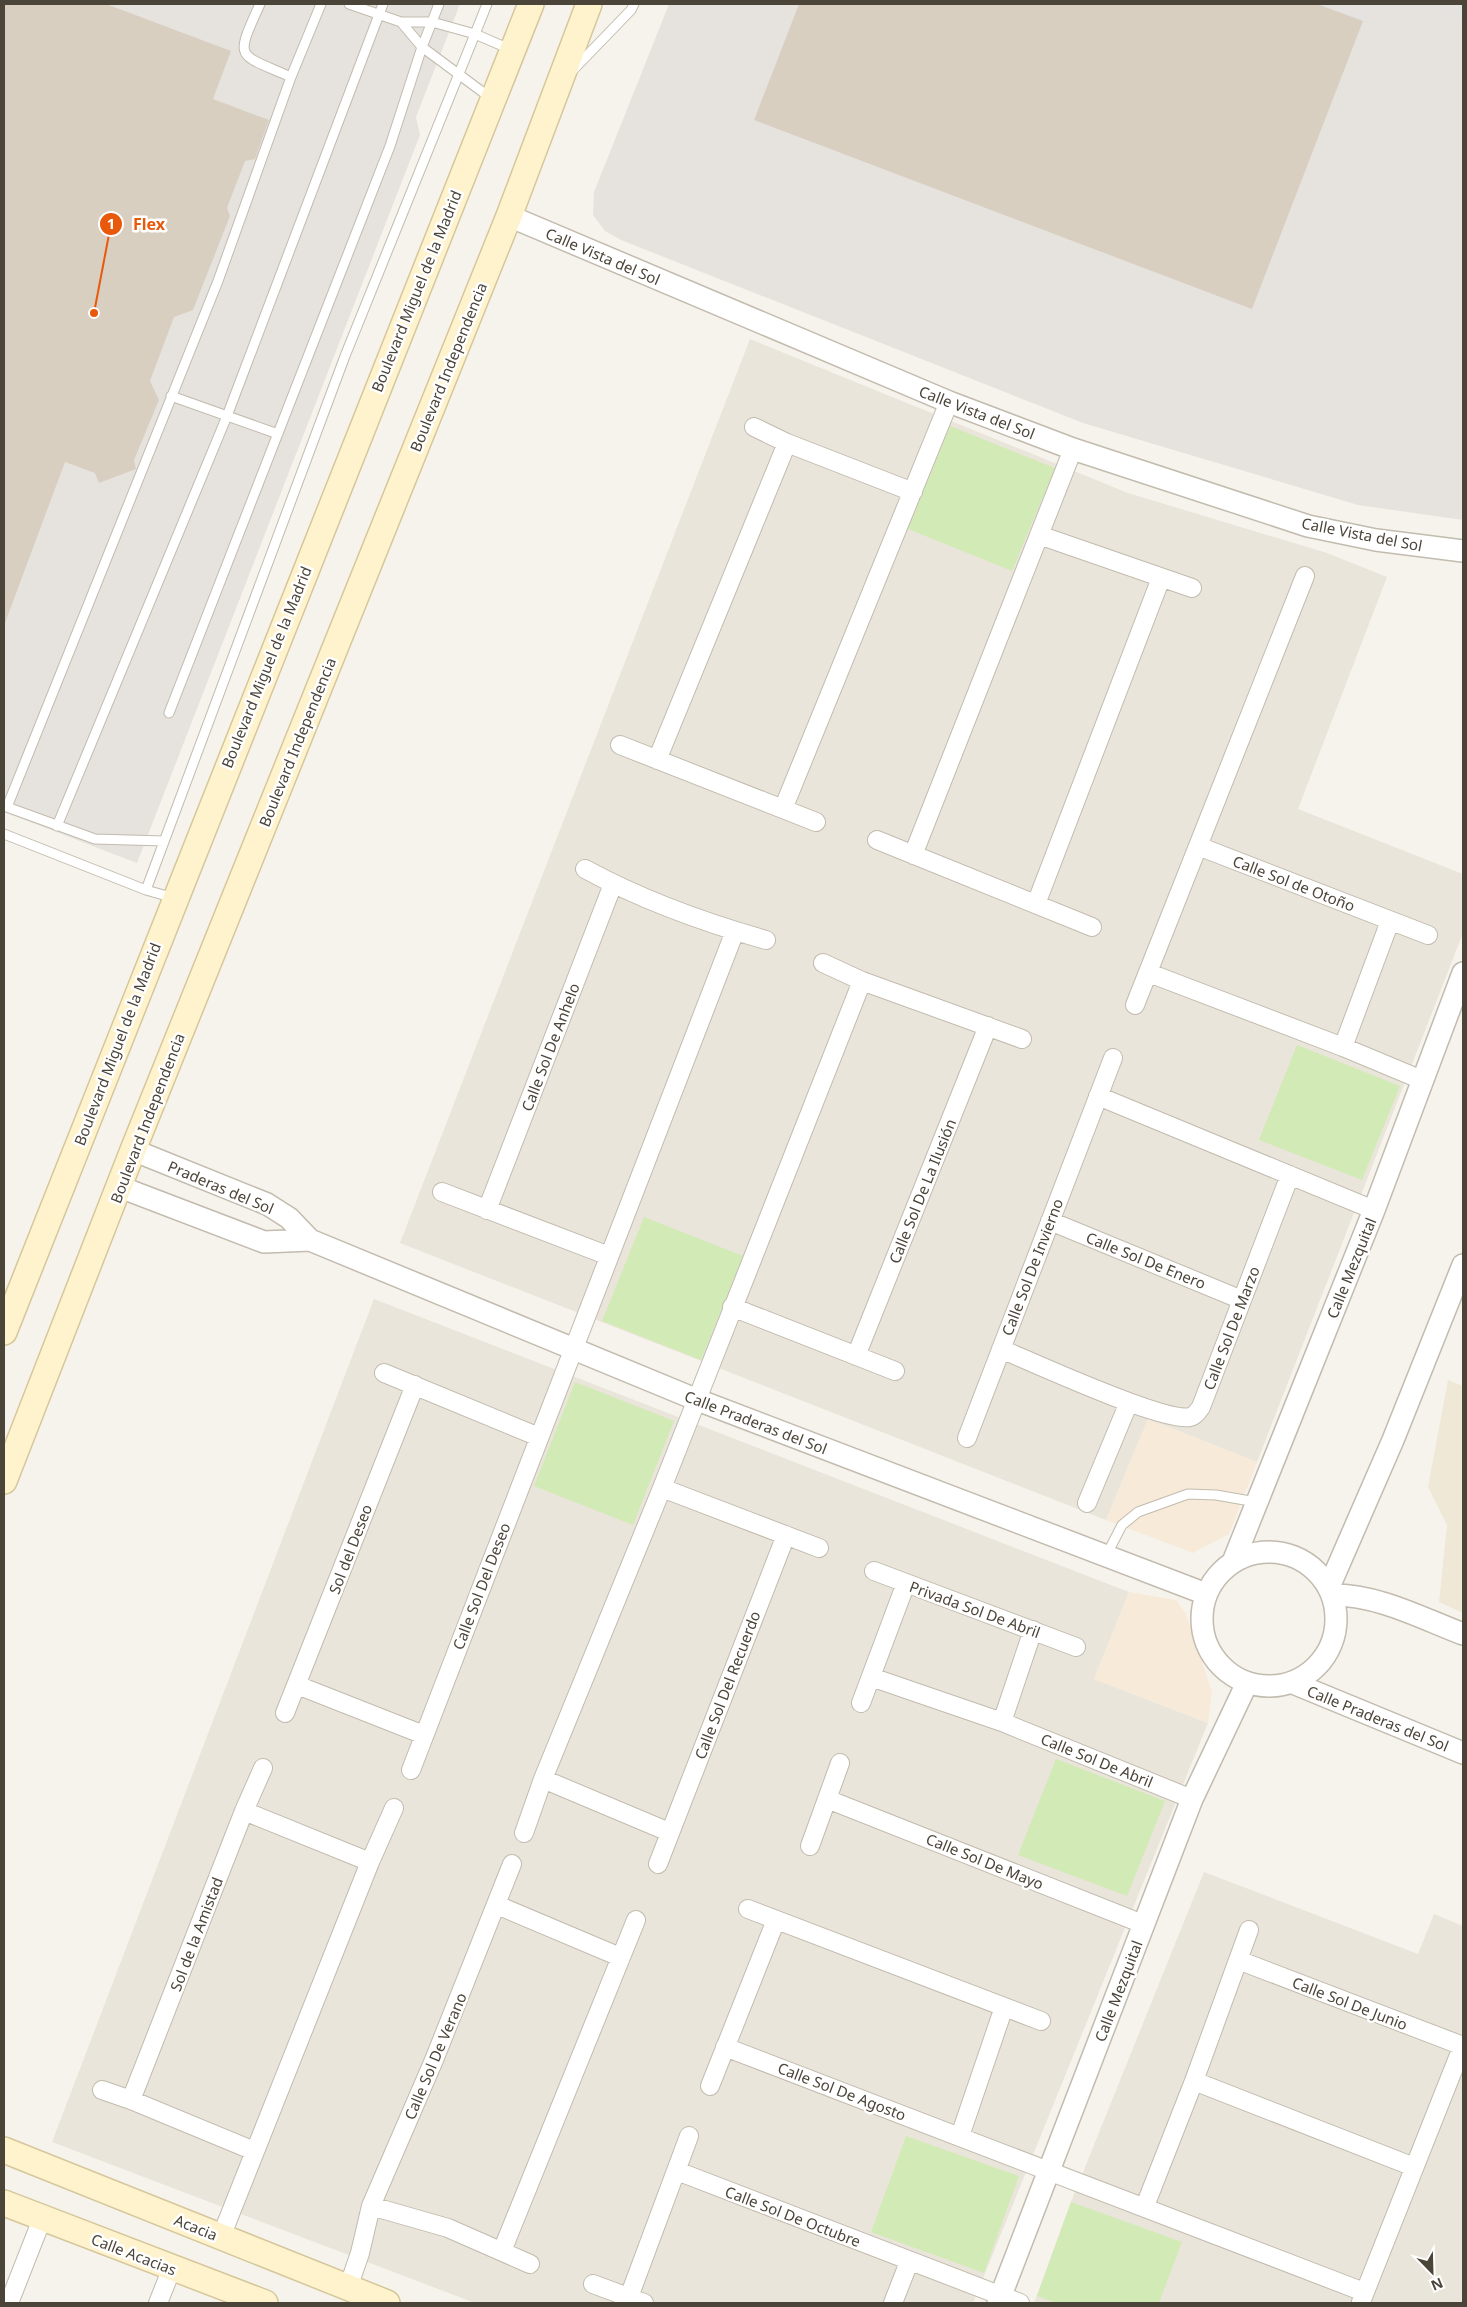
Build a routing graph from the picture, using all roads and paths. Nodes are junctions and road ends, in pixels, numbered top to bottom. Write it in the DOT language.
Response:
graph roads {
  1 [pos="260,4"];
  2 [pos="321,4"];
  3 [pos="349,4"];
  4 [pos="383,4"];
  5 [pos="439,4"];
  6 [pos="487,4"];
  7 [pos="531,4"];
  8 [pos="589,4"];
  9 [pos="634,4"];
  10 [pos="379,13"];
  11 [pos="401,22"];
  12 [pos="432,22"];
  13 [pos="475,34"];
  14 [pos="422,47"];
  15 [pos="512,50"];
  16 [pos="458,75"];
  17 [pos="291,77"];
  18 [pos="558,84"];
  19 [pos="493,100"];
  20 [pos="508,216"];
  21 [pos="171,396"];
  22 [pos="948,402"];
  23 [pos="227,416"];
  24 [pos="754,427"];
  25 [pos="278,434"];
  26 [pos="787,443"];
  27 [pos="1073,449"];
  28 [pos="913,492"];
  29 [pos="1039,535"];
  30 [pos="1463,551"];
  31 [pos="1305,576"];
  32 [pos="1161,578"];
  33 [pos="1192,588"];
  34 [pos="169,713"];
  35 [pos="620,745"];
  36 [pos="657,760"];
  37 [pos="5,806"];
  38 [pos="782,809"];
  39 [pos="816,822"];
  40 [pos="57,826"];
  41 [pos="4,834"];
  42 [pos="877,840"];
  43 [pos="164,841"];
  44 [pos="1198,846"];
  45 [pos="913,855"];
  46 [pos="585,870"];
  47 [pos="612,884"];
  48 [pos="146,890"];
  49 [pos="174,898"];
  50 [pos="1036,904"];
  51 [pos="1390,921"];
  52 [pos="1092,927"];
  53 [pos="734,931"];
  54 [pos="1428,936"];
  55 [pos="766,940"];
  56 [pos="823,963"];
  57 [pos="1149,973"];
  58 [pos="1463,973"];
  59 [pos="862,981"];
  60 [pos="1135,1005"];
  61 [pos="988,1026"];
  62 [pos="1022,1039"];
  63 [pos="1343,1047"];
  64 [pos="1113,1058"];
  65 [pos="1422,1080"];
  66 [pos="1098,1096"];
  67 [pos="133,1150"];
  68 [pos="1290,1176"];
  69 [pos="120,1187"];
  70 [pos="442,1192"];
  71 [pos="487,1210"];
  72 [pos="1374,1210"];
  73 [pos="1050,1221"];
  74 [pos="310,1240"];
  75 [pos="609,1256"];
  76 [pos="1463,1265"];
  77 [pos="1242,1300"];
  78 [pos="732,1307"];
  79 [pos="4,1332"];
  80 [pos="574,1347"];
  81 [pos="1001,1349"];
  82 [pos="856,1356"];
  83 [pos="895,1371"];
  84 [pos="384,1373"];
  85 [pos="415,1385"];
  86 [pos="695,1399"];
  87 [pos="1129,1402"];
  88 [pos="539,1437"];
  89 [pos="966,1438"];
  90 [pos="4,1481"];
  91 [pos="662,1488"];
  92 [pos="1257,1502"];
  93 [pos="1087,1503"];
  94 [pos="786,1535"];
  95 [pos="819,1548"];
  96 [pos="1107,1554"];
  97 [pos="1233,1562"];
  98 [pos="874,1571"];
  99 [pos="906,1583"];
  100 [pos="1331,1591"];
  101 [pos="1206,1594"];
  102 [pos="1033,1630"];
  103 [pos="1463,1634"];
  104 [pos="1076,1647"];
  105 [pos="872,1677"];
  106 [pos="1247,1683"];
  107 [pos="1293,1683"];
  108 [pos="297,1685"];
  109 [pos="861,1702"];
  110 [pos="285,1713"];
  111 [pos="1002,1722"];
  112 [pos="424,1735"];
  113 [pos="1463,1752"];
  114 [pos="840,1763"];
  115 [pos="263,1768"];
  116 [pos="411,1770"];
  117 [pos="543,1780"];
  118 [pos="827,1799"];
  119 [pos="1192,1799"];
  120 [pos="394,1808"];
  121 [pos="244,1811"];
  122 [pos="669,1832"];
  123 [pos="524,1833"];
  124 [pos="810,1846"];
  125 [pos="370,1862"];
  126 [pos="512,1864"];
  127 [pos="658,1864"];
  128 [pos="497,1905"];
  129 [pos="748,1909"];
  130 [pos="636,1920"];
  131 [pos="776,1920"];
  132 [pos="1143,1924"];
  133 [pos="1249,1930"];
  134 [pos="620,1957"];
  135 [pos="1238,1960"];
  136 [pos="1004,2007"];
  137 [pos="1041,2021"];
  138 [pos="1463,2045"];
  139 [pos="725,2047"];
  140 [pos="1194,2081"];
  141 [pos="710,2086"];
  142 [pos="102,2090"];
  143 [pos="131,2100"];
  144 [pos="689,2136"];
  145 [pos="960,2136"];
  146 [pos="4,2150"];
  147 [pos="254,2151"];
  148 [pos="1414,2168"];
  149 [pos="677,2171"];
  150 [pos="1049,2172"];
  151 [pos="4,2203"];
  152 [pos="371,2206"];
  153 [pos="1145,2206"];
  154 [pos="42,2219"];
  155 [pos="221,2237"];
  156 [pos="502,2251"];
  157 [pos="909,2262"];
  158 [pos="530,2264"];
  159 [pos="172,2268"];
  160 [pos="593,2284"];
  161 [pos="348,2288"];
  162 [pos="1362,2298"];
  163 [pos="637,2300"];
  164 [pos="999,2300"];
  165 [pos="9,2303"];
  166 [pos="158,2303"];
  167 [pos="265,2303"];
  168 [pos="387,2303"];
  169 [pos="893,2303"];
  170 [pos="1020,2303"];
  1 -- 17 [label="lane"];
  2 -- 17 [label="lane"];
  3 -- 10 [label="lane"];
  4 -- 10 [label="lane"];
  5 -- 12 [label="lane"];
  6 -- 13 [label="lane"];
  7 -- 15 [label="main road, Boulevard Miguel de la Madrid"];
  8 -- 18 [label="main road, Boulevard Independencia"];
  9 -- 18 [label="lane"];
  10 -- 11 [label="lane"];
  10 -- 23 [label="lane"];
  11 -- 12 [label="lane"];
  11 -- 14 [label="lane"];
  12 -- 13 [label="lane"];
  12 -- 14 [label="lane"];
  13 -- 15 [label="lane"];
  13 -- 16 [label="lane"];
  14 -- 16 [label="lane"];
  14 -- 25 [label="lane"];
  15 -- 19 [label="main road, Boulevard Miguel de la Madrid"];
  16 -- 19 [label="lane"];
  16 -- 43 [label="lane"];
  17 -- 21 [label="lane"];
  18 -- 20 [label="main road, Boulevard Independencia"];
  19 -- 49 [label="main road, Boulevard Miguel de la Madrid"];
  20 -- 22 [label="street, Calle Vista del Sol"];
  20 -- 67 [label="main road, Boulevard Independencia"];
  21 -- 23 [label="lane"];
  21 -- 37 [label="lane"];
  22 -- 27 [label="street, Calle Vista del Sol"];
  22 -- 28 [label="street"];
  23 -- 25 [label="lane"];
  23 -- 40 [label="lane"];
  24 -- 26 [label="street"];
  25 -- 34 [label="lane"];
  26 -- 28 [label="street"];
  26 -- 36 [label="street"];
  27 -- 29 [label="street"];
  27 -- 30 [label="street, Calle Vista del Sol"];
  28 -- 38 [label="street"];
  29 -- 32 [label="street"];
  29 -- 45 [label="street"];
  31 -- 44 [label="street"];
  32 -- 33 [label="street"];
  32 -- 50 [label="street"];
  35 -- 36 [label="street"];
  36 -- 38 [label="street"];
  37 -- 40 [label="lane"];
  38 -- 39 [label="street"];
  40 -- 43 [label="lane"];
  41 -- 48 [label="lane"];
  42 -- 45 [label="street"];
  43 -- 48 [label="lane"];
  44 -- 51 [label="street, Calle Sol de Otoño"];
  44 -- 57 [label="street"];
  45 -- 50 [label="street"];
  46 -- 47 [label="street"];
  47 -- 53 [label="street"];
  47 -- 71 [label="street, Calle Sol De Anhelo"];
  48 -- 49 [label="lane"];
  49 -- 79 [label="main road, Boulevard Miguel de la Madrid"];
  50 -- 52 [label="street"];
  51 -- 54 [label="street, Calle Sol de Otoño"];
  51 -- 63 [label="street"];
  53 -- 55 [label="street"];
  53 -- 75 [label="street"];
  56 -- 59 [label="street"];
  57 -- 60 [label="street"];
  57 -- 63 [label="street"];
  58 -- 65 [label="street, Calle Mezquital"];
  59 -- 61 [label="street"];
  59 -- 78 [label="street"];
  61 -- 62 [label="street"];
  61 -- 82 [label="street, Calle Sol De La Ilusión"];
  63 -- 65 [label="street"];
  64 -- 66 [label="street, Calle Sol De Invierno"];
  65 -- 72 [label="street, Calle Mezquital"];
  66 -- 68 [label="street"];
  66 -- 73 [label="street, Calle Sol De Invierno"];
  67 -- 69 [label="main road, Boulevard Independencia"];
  67 -- 74 [label="street, Praderas del Sol"];
  68 -- 72 [label="street"];
  68 -- 77 [label="street, Calle Sol De Marzo"];
  69 -- 74 [label="street"];
  69 -- 90 [label="main road, Boulevard Independencia"];
  70 -- 71 [label="street"];
  71 -- 75 [label="street"];
  72 -- 92 [label="street, Calle Mezquital"];
  73 -- 77 [label="street, Calle Sol De Enero"];
  73 -- 81 [label="street, Calle Sol De Invierno"];
  74 -- 80 [label="street, Calle Praderas del Sol"];
  75 -- 80 [label="street"];
  76 -- 100 [label="street"];
  77 -- 87 [label="street, Calle Sol De Marzo"];
  78 -- 82 [label="street"];
  78 -- 86 [label="street"];
  80 -- 86 [label="street, Calle Praderas del Sol"];
  80 -- 88 [label="street, Calle Sol Del Deseo"];
  81 -- 87 [label="street, Calle Sol De Marzo"];
  81 -- 89 [label="street, Calle Sol De Invierno"];
  82 -- 83 [label="street"];
  84 -- 85 [label="street"];
  85 -- 88 [label="street"];
  85 -- 108 [label="street, Sol del Deseo"];
  86 -- 91 [label="street"];
  86 -- 96 [label="street, Calle Praderas del Sol"];
  87 -- 93 [label="street"];
  88 -- 112 [label="street, Calle Sol Del Deseo"];
  91 -- 94 [label="street"];
  91 -- 117 [label="street"];
  92 -- 96 [label="lane"];
  92 -- 97 [label="street, Calle Mezquital"];
  94 -- 95 [label="street"];
  94 -- 122 [label="street, Calle Sol Del Recuerdo"];
  96 -- 101 [label="street, Calle Praderas del Sol"];
  97 -- 100 [label="street"];
  97 -- 101 [label="street"];
  98 -- 99 [label="street, Privada Sol De Abril"];
  99 -- 102 [label="street, Privada Sol De Abril"];
  99 -- 105 [label="street"];
  100 -- 103 [label="street"];
  100 -- 107 [label="street"];
  101 -- 106 [label="street"];
  102 -- 104 [label="street, Privada Sol De Abril"];
  102 -- 111 [label="street"];
  105 -- 109 [label="street"];
  105 -- 111 [label="street, Calle Sol De Abril"];
  106 -- 107 [label="street"];
  106 -- 119 [label="street, Calle Mezquital"];
  107 -- 113 [label="street, Calle Praderas del Sol"];
  108 -- 110 [label="street, Sol del Deseo"];
  108 -- 112 [label="street"];
  111 -- 119 [label="street, Calle Sol De Abril"];
  112 -- 116 [label="street, Calle Sol Del Deseo"];
  114 -- 118 [label="street"];
  115 -- 121 [label="street, Sol de la Amistad"];
  117 -- 122 [label="street"];
  117 -- 123 [label="street"];
  118 -- 124 [label="street"];
  118 -- 132 [label="street, Calle Sol De Mayo"];
  119 -- 132 [label="street, Calle Mezquital"];
  120 -- 125 [label="street"];
  121 -- 125 [label="street"];
  121 -- 143 [label="street, Sol de la Amistad"];
  122 -- 127 [label="street, Calle Sol Del Recuerdo"];
  125 -- 147 [label="street"];
  126 -- 128 [label="street, Calle Sol De Verano"];
  128 -- 134 [label="street"];
  128 -- 152 [label="street, Calle Sol De Verano"];
  129 -- 131 [label="street"];
  130 -- 134 [label="street"];
  131 -- 136 [label="street"];
  131 -- 139 [label="street"];
  132 -- 150 [label="street, Calle Mezquital"];
  133 -- 135 [label="street"];
  134 -- 156 [label="street"];
  135 -- 138 [label="street, Calle Sol De Junio"];
  135 -- 140 [label="street"];
  136 -- 137 [label="street"];
  136 -- 145 [label="street"];
  138 -- 148 [label="street, Calle Sol De Junio"];
  139 -- 141 [label="street"];
  139 -- 145 [label="street, Calle Sol De Agosto"];
  140 -- 148 [label="street"];
  140 -- 153 [label="street"];
  142 -- 143 [label="street"];
  143 -- 147 [label="street"];
  144 -- 149 [label="street"];
  145 -- 150 [label="street, Calle Sol De Agosto"];
  146 -- 155 [label="main road, Acacia"];
  147 -- 155 [label="street"];
  148 -- 162 [label="street, Calle Sol De Junio"];
  149 -- 157 [label="street, Calle Sol De Octubre"];
  149 -- 163 [label="street"];
  150 -- 153 [label="street, Calle Sol De Junio"];
  150 -- 164 [label="street, Calle Mezquital"];
  151 -- 154 [label="main road, Calle Acacias"];
  152 -- 156 [label="street"];
  152 -- 161 [label="street, Calle Sol De Verano"];
  153 -- 162 [label="street, Calle Sol De Junio"];
  154 -- 159 [label="main road, Calle Acacias"];
  154 -- 165 [label="street"];
  155 -- 161 [label="main road, Acacia"];
  156 -- 158 [label="street"];
  157 -- 164 [label="street, Calle Sol De Octubre"];
  157 -- 169 [label="street"];
  159 -- 166 [label="street"];
  159 -- 167 [label="main road, Calle Acacias"];
  160 -- 163 [label="street"];
  161 -- 168 [label="main road, Acacia"];
  164 -- 170 [label="street, Calle Sol De Octubre"];
}
